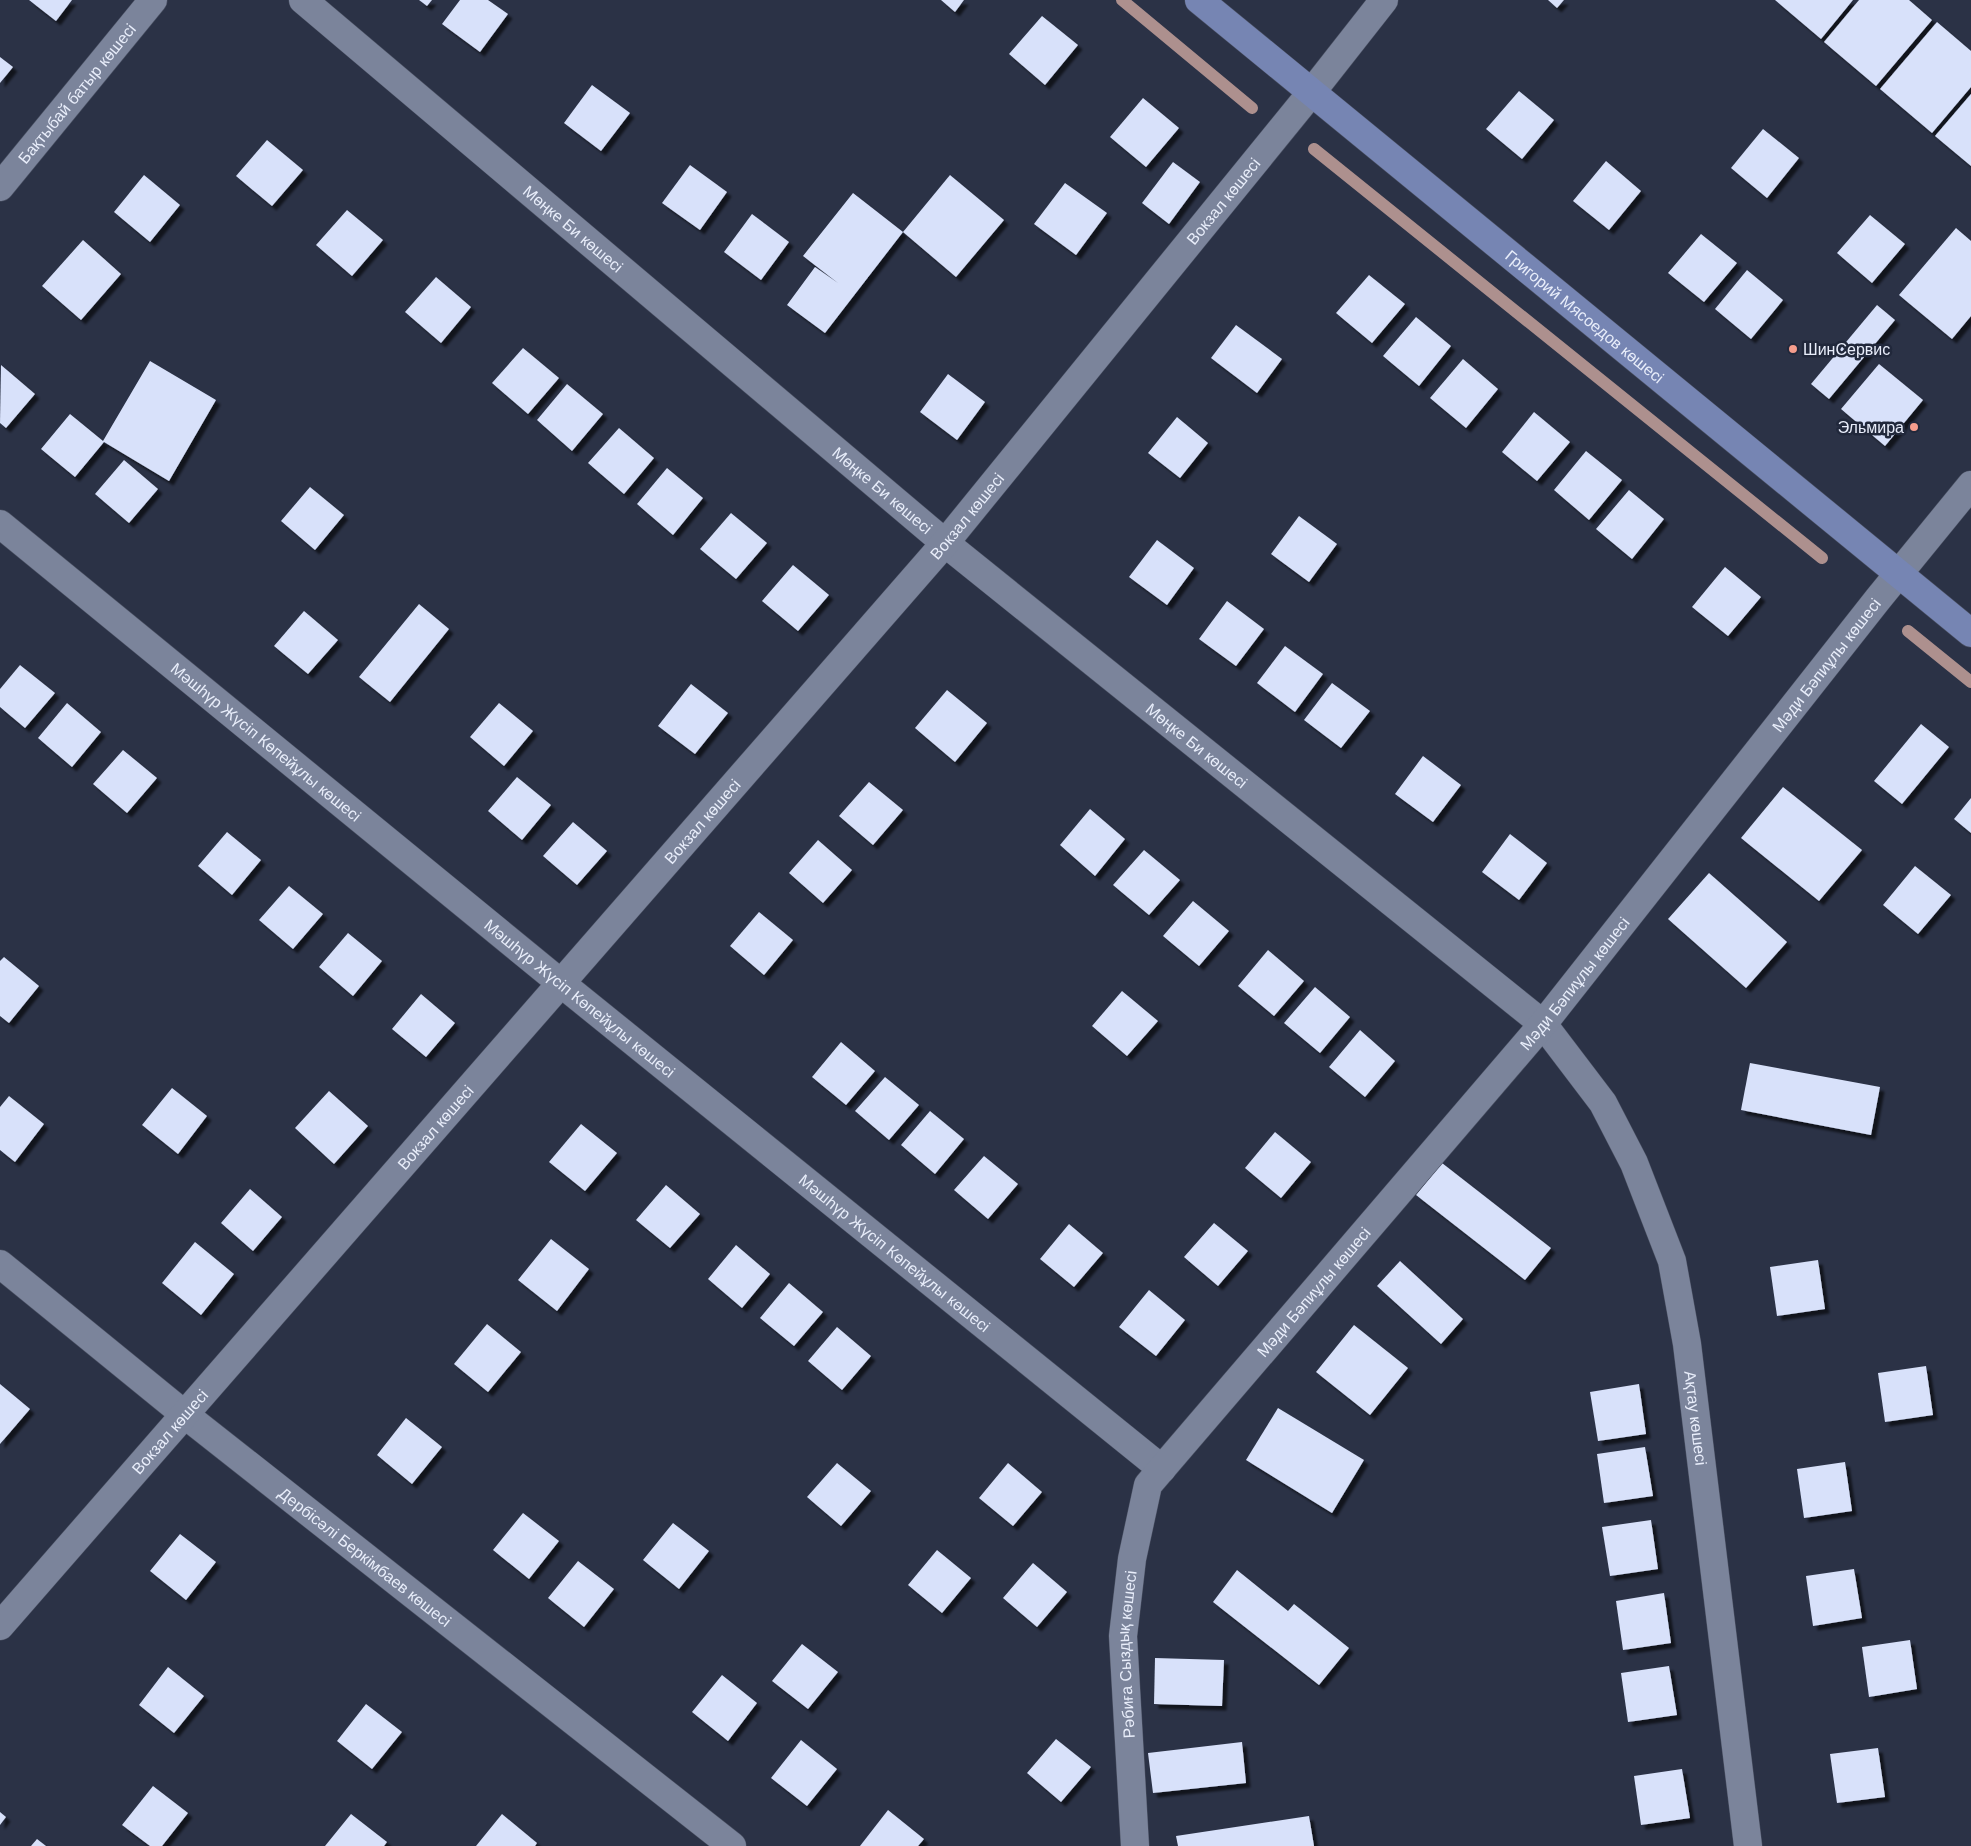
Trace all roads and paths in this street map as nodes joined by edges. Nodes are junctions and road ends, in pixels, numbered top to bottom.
1 (154, 0) edge
2 (303, 0) edge
3 (1199, 0) edge
4 (1384, 0) edge
5 (1312, 93) junction
6 (0, 188) edge
7 (1971, 485) edge
8 (0, 524) edge
9 (945, 543) junction
10 (1898, 574) junction
11 (1971, 633) edge
12 (562, 984) junction
13 (1543, 1024) junction
14 (0, 1264) edge
15 (184, 1414) junction
16 (1162, 1468) junction
17 (0, 1626) edge
18 (732, 1846) edge
19 (1135, 1846) edge
20 (1748, 1846) edge

1 - 6 street, Бақтыбай батыр көшесі
2 - 9 street, Мөңке Би көшесі
3 - 5 main road, Григорий Мясоедов көшесі
4 - 5 street, Вокзал көшесі
5 - 9 street, Вокзал көшесі
5 - 10 main road, Григорий Мясоедов көшесі
7 - 10 street, Мәди Бәпиұлы көшесі
8 - 12 street, Мәшһүр Жүсіп Көпейұлы көшесі
9 - 12 street, Вокзал көшесі
9 - 13 street, Мөңке Би көшесі
10 - 11 main road, Григорий Мясоедов көшесі
10 - 13 street, Мәди Бәпиұлы көшесі
12 - 15 street, Вокзал көшесі
12 - 16 street, Мәшһүр Жүсіп Көпейұлы көшесі
13 - 16 street, Мәди Бәпиұлы көшесі
13 - 20 street, Ақтау көшесі
14 - 15 street, Дербісәлі Беркімбаев көшесі
15 - 17 street, Вокзал көшесі
15 - 18 street, Дербісәлі Беркімбаев көшесі
16 - 19 street, Рәбиға Сыздық көшесі

